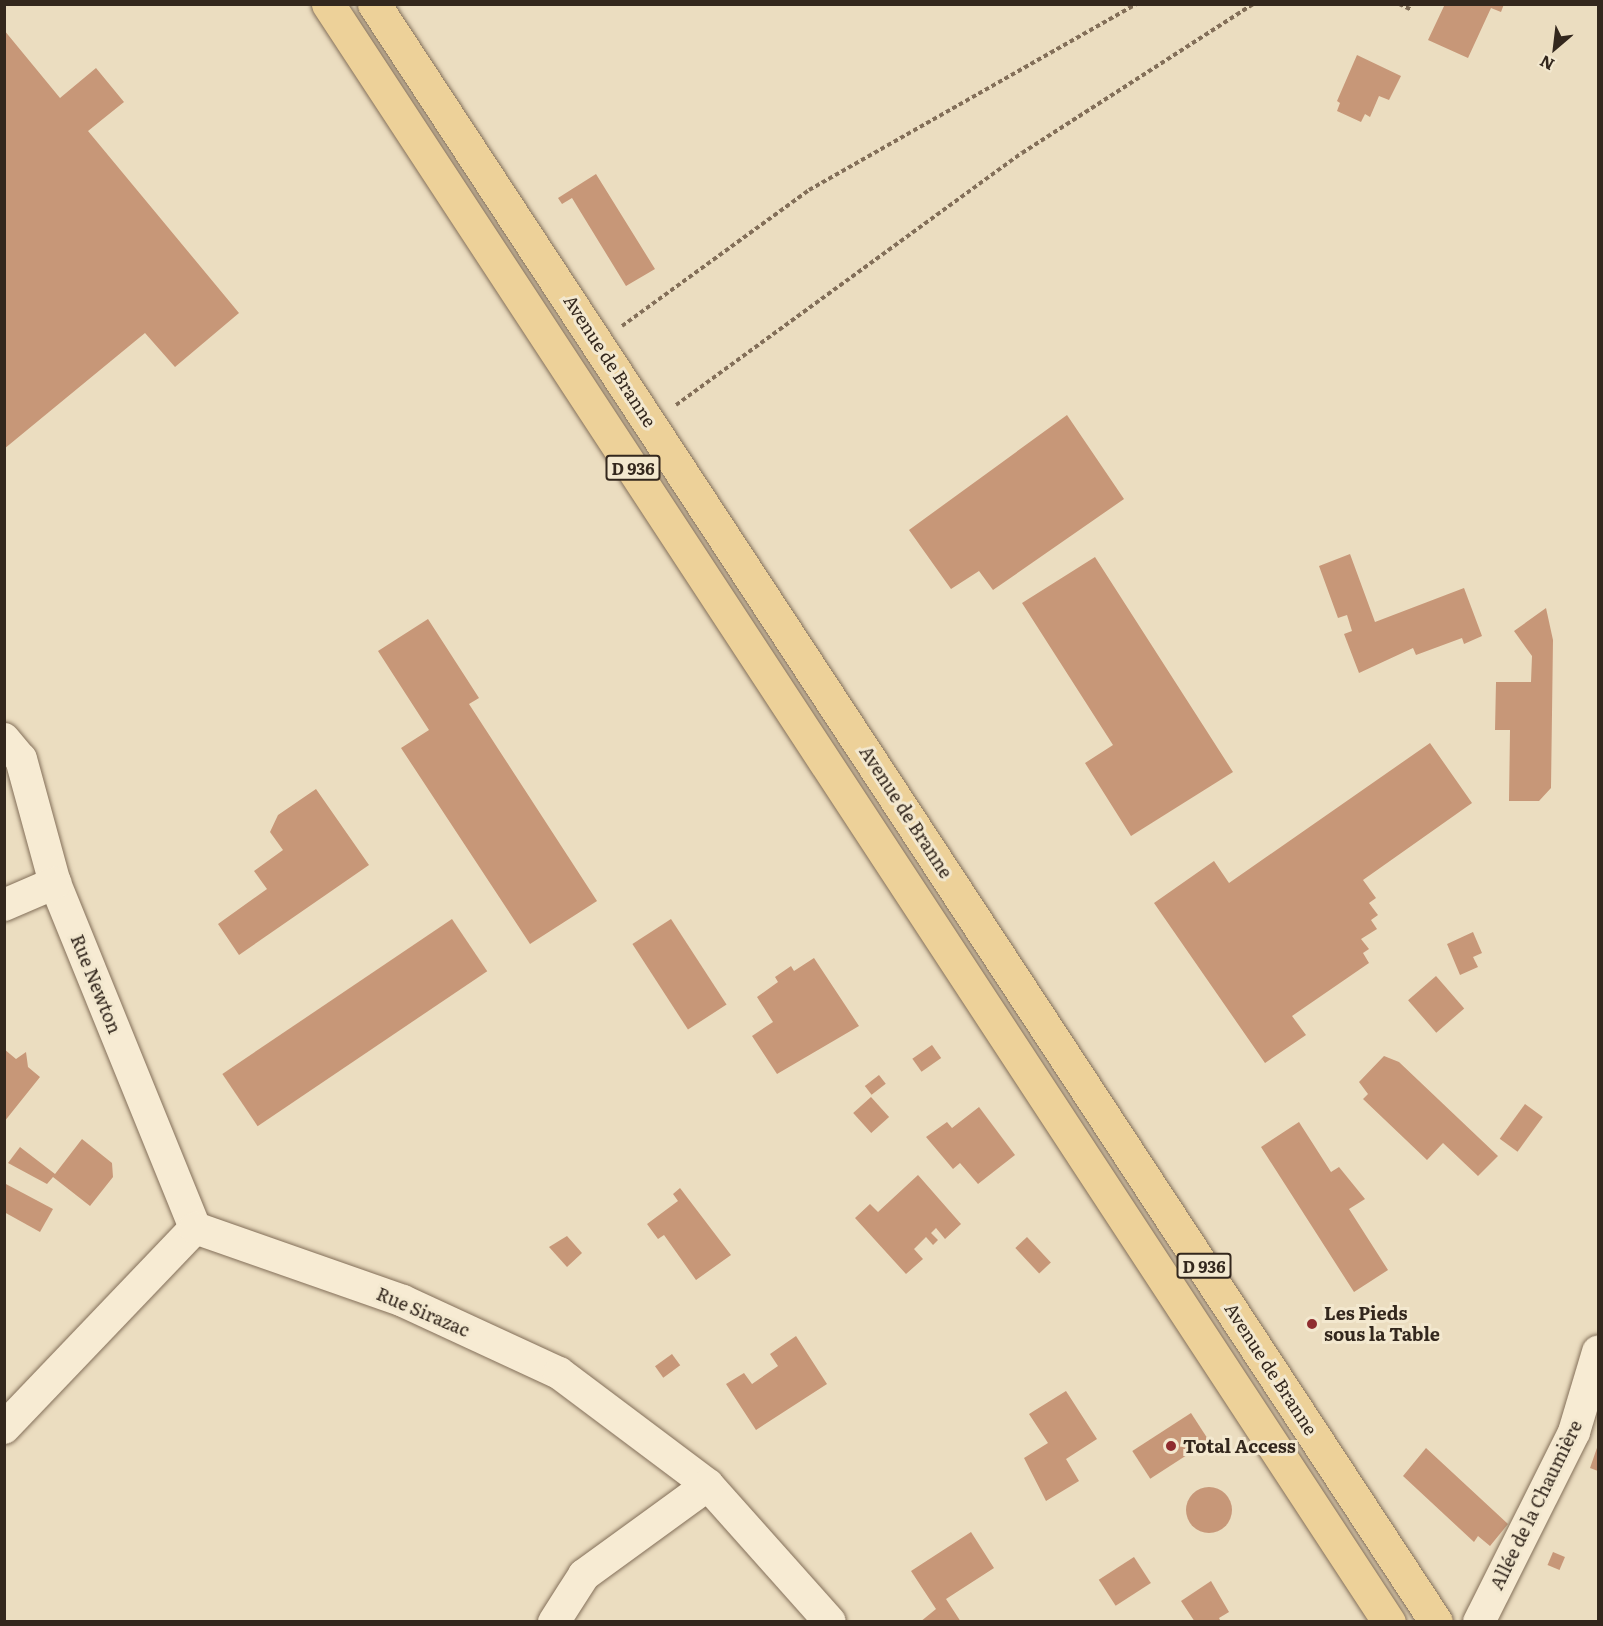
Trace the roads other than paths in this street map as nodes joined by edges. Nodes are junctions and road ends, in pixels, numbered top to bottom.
1 (328, 4) edge
2 (374, 4) edge
3 (4, 739) edge
4 (55, 883) junction
5 (4, 905) edge
6 (195, 1228) junction
7 (1599, 1352) edge
8 (4, 1428) edge
9 (708, 1485) junction
10 (554, 1622) edge
11 (830, 1622) edge
12 (1389, 1622) edge
13 (1436, 1622) edge
14 (1479, 1622) edge

1 - 12 main road, D 936
2 - 13 main road, Avenue de Branne / D 936
3 - 4 street, Rue Newton
4 - 5 street
4 - 6 street, Rue Newton
6 - 8 street
6 - 9 street, Rue Sirazac
7 - 14 street, Allée de la Chaumière
9 - 10 street
9 - 11 street, Rue Sirazac

